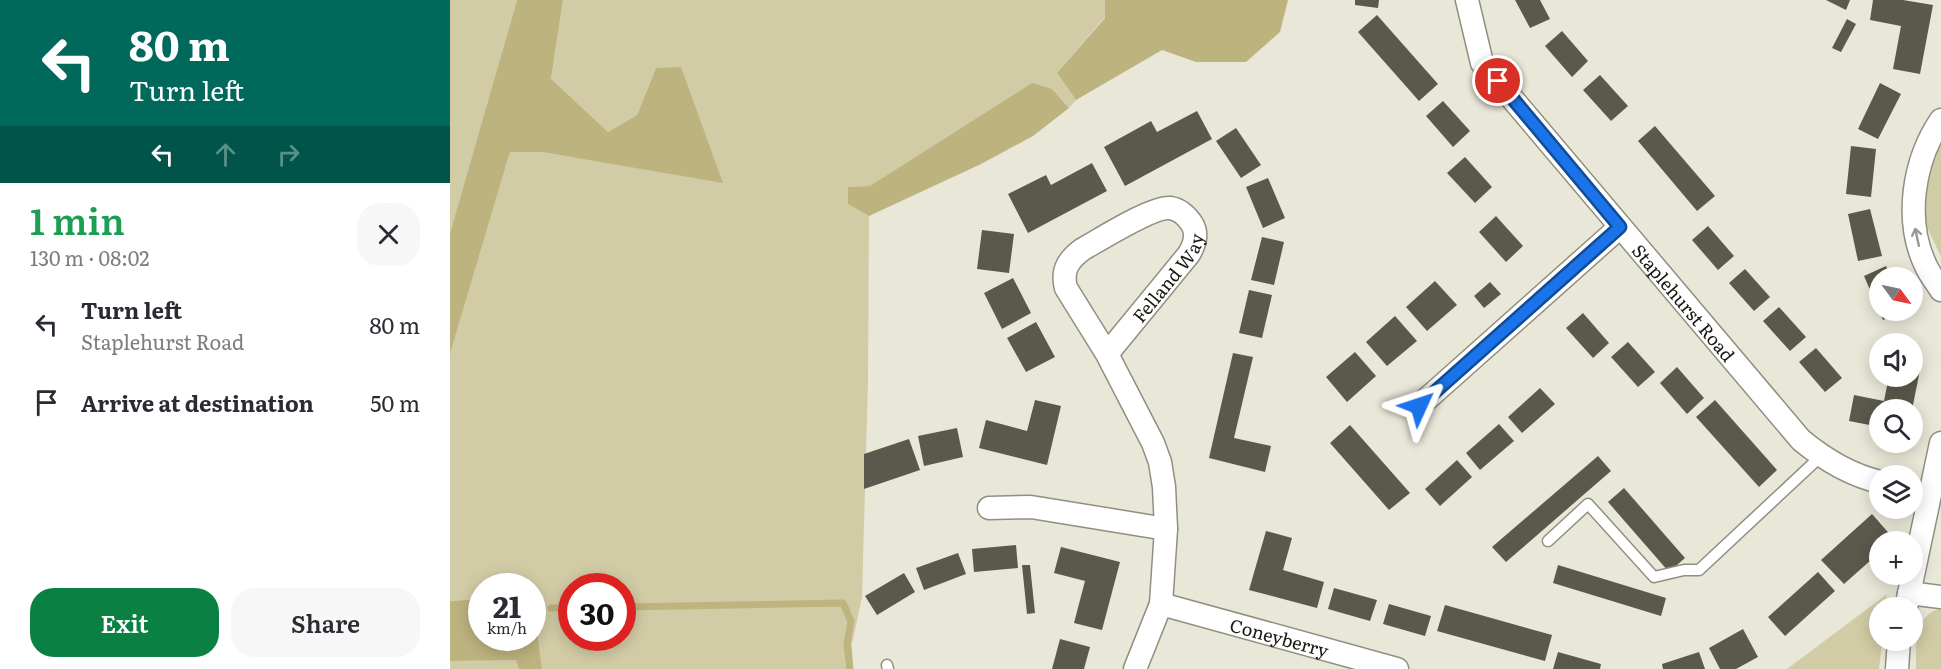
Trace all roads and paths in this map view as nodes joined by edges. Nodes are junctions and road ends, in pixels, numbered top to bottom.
1 (1467, 0) edge
2 (1941, 120) edge
3 (1620, 227) junction
4 (1941, 290) edge
5 (1107, 354) junction
6 (1419, 406) dead end
7 (1941, 442) edge
8 (1820, 456) junction
9 (1869, 480) edge
10 (1923, 487) edge
11 (989, 508) dead end
12 (1918, 519) edge
13 (1166, 529) junction
14 (1548, 541) dead end
15 (1908, 597) edge
16 (1941, 597) edge
17 (1923, 599) edge
18 (1161, 604) junction
19 (1898, 651) edge
20 (1135, 669) edge
21 (1397, 669) edge
22 (1897, 669) edge

1 - 3 street, Staplehurst Road
4 -> 2 street
3 - 6 street
3 - 8 street, Staplehurst Road
5 - 5 street, Felland Way
5 - 13 street, Felland Way
7 - 10 street
8 - 9 street, Staplehurst Road
8 - 14 lane
11 - 13 street
12 - 15 street
13 - 18 street, Felland Way
16 - 17 street
18 - 20 street, Felland Way
18 - 21 street, Coneyberry
19 - 22 street

